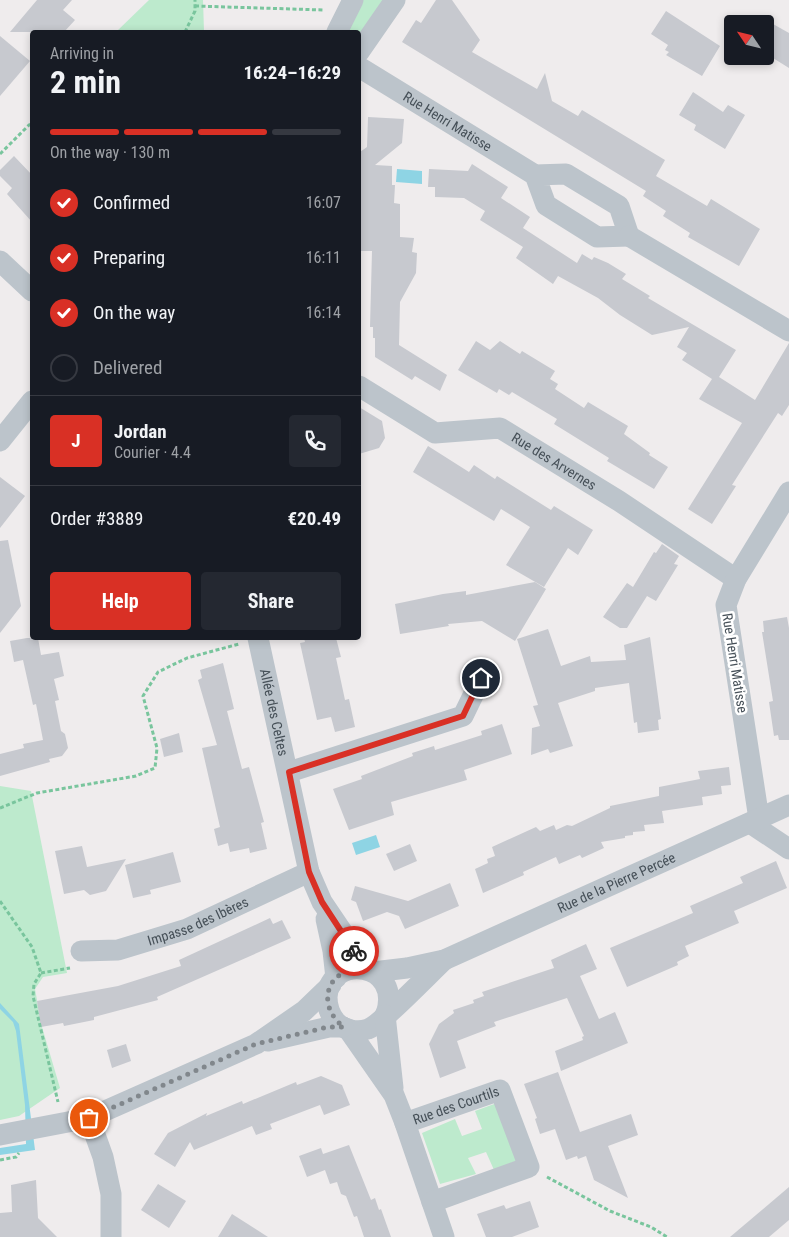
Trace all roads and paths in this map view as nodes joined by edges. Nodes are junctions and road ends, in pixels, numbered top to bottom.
1 (195, 0) edge
2 (395, 0) edge
3 (195, 6) junction
4 (345, 17) edge
5 (186, 30) edge
6 (361, 49) edge
7 (361, 68) edge
8 (30, 125) edge
9 (0, 154) edge
10 (535, 176) junction
11 (629, 236) junction
12 (0, 261) edge
13 (30, 289) edge
14 (789, 331) edge
15 (361, 387) edge
16 (30, 404) edge
17 (0, 442) edge
18 (789, 492) edge
19 (736, 579) junction
20 (251, 640) edge
21 (258, 640) edge
22 (481, 678) dead end
23 (289, 772) junction
24 (789, 805) edge
25 (0, 808) edge
26 (754, 821) junction
27 (789, 849) edge
28 (309, 872) junction
29 (0, 901) edge
30 (322, 902) junction
31 (81, 951) dead end
32 (444, 960) junction
33 (370, 971) junction
34 (333, 981) junction
35 (386, 1014) junction
36 (346, 1028) junction
37 (256, 1044) junction
38 (394, 1095) junction
39 (89, 1118) junction
40 (63, 1122) junction
41 (405, 1123) junction
42 (0, 1136) edge
43 (529, 1167) junction
44 (432, 1202) junction
45 (111, 1237) edge
46 (444, 1237) edge
47 (667, 1237) edge

1 - 3 path
2 - 6 street
3 - 4 path
3 - 5 path
7 - 10 street, Rue Henri Matisse
8 - 9 path
10 - 11 street
10 - 11 street
11 - 14 street
12 - 13 street
15 - 19 street, Rue des Arvernes
16 - 17 street
18 - 19 street, Rue Henri Matisse
19 - 26 street, Rue Henri Matisse
20 - 25 path
21 - 23 street, Allée des Celtes
22 - 23 street
23 - 28 street, Allée des Celtes
24 - 26 street, Rue de la Pierre Percée
26 - 27 street
26 - 32 street, Rue de la Pierre Percée
28 - 30 street, Allée des Celtes
28 - 31 street, Impasse des Ibères
29 - 40 path
30 - 33 street, Allée des Celtes
30 - 34 street, Allée des Celtes
32 - 33 street, Rue de la Pierre Percée
32 - 35 street, Rue de la Pierre Percée
33 - 34 street
33 - 35 street
34 - 36 street
34 - 37 street
35 - 36 street
35 - 38 street, Rue des Courtils
36 - 37 street
36 - 38 street, Rue des Courtils
37 - 39 street
38 - 41 street, Rue des Courtils
39 - 40 street
39 - 45 street
40 - 42 street
41 - 43 street, Rue des Courtils
41 - 44 street, Rue des Courtils
43 - 44 street
43 - 47 path
44 - 46 street, Rue des Courtils

